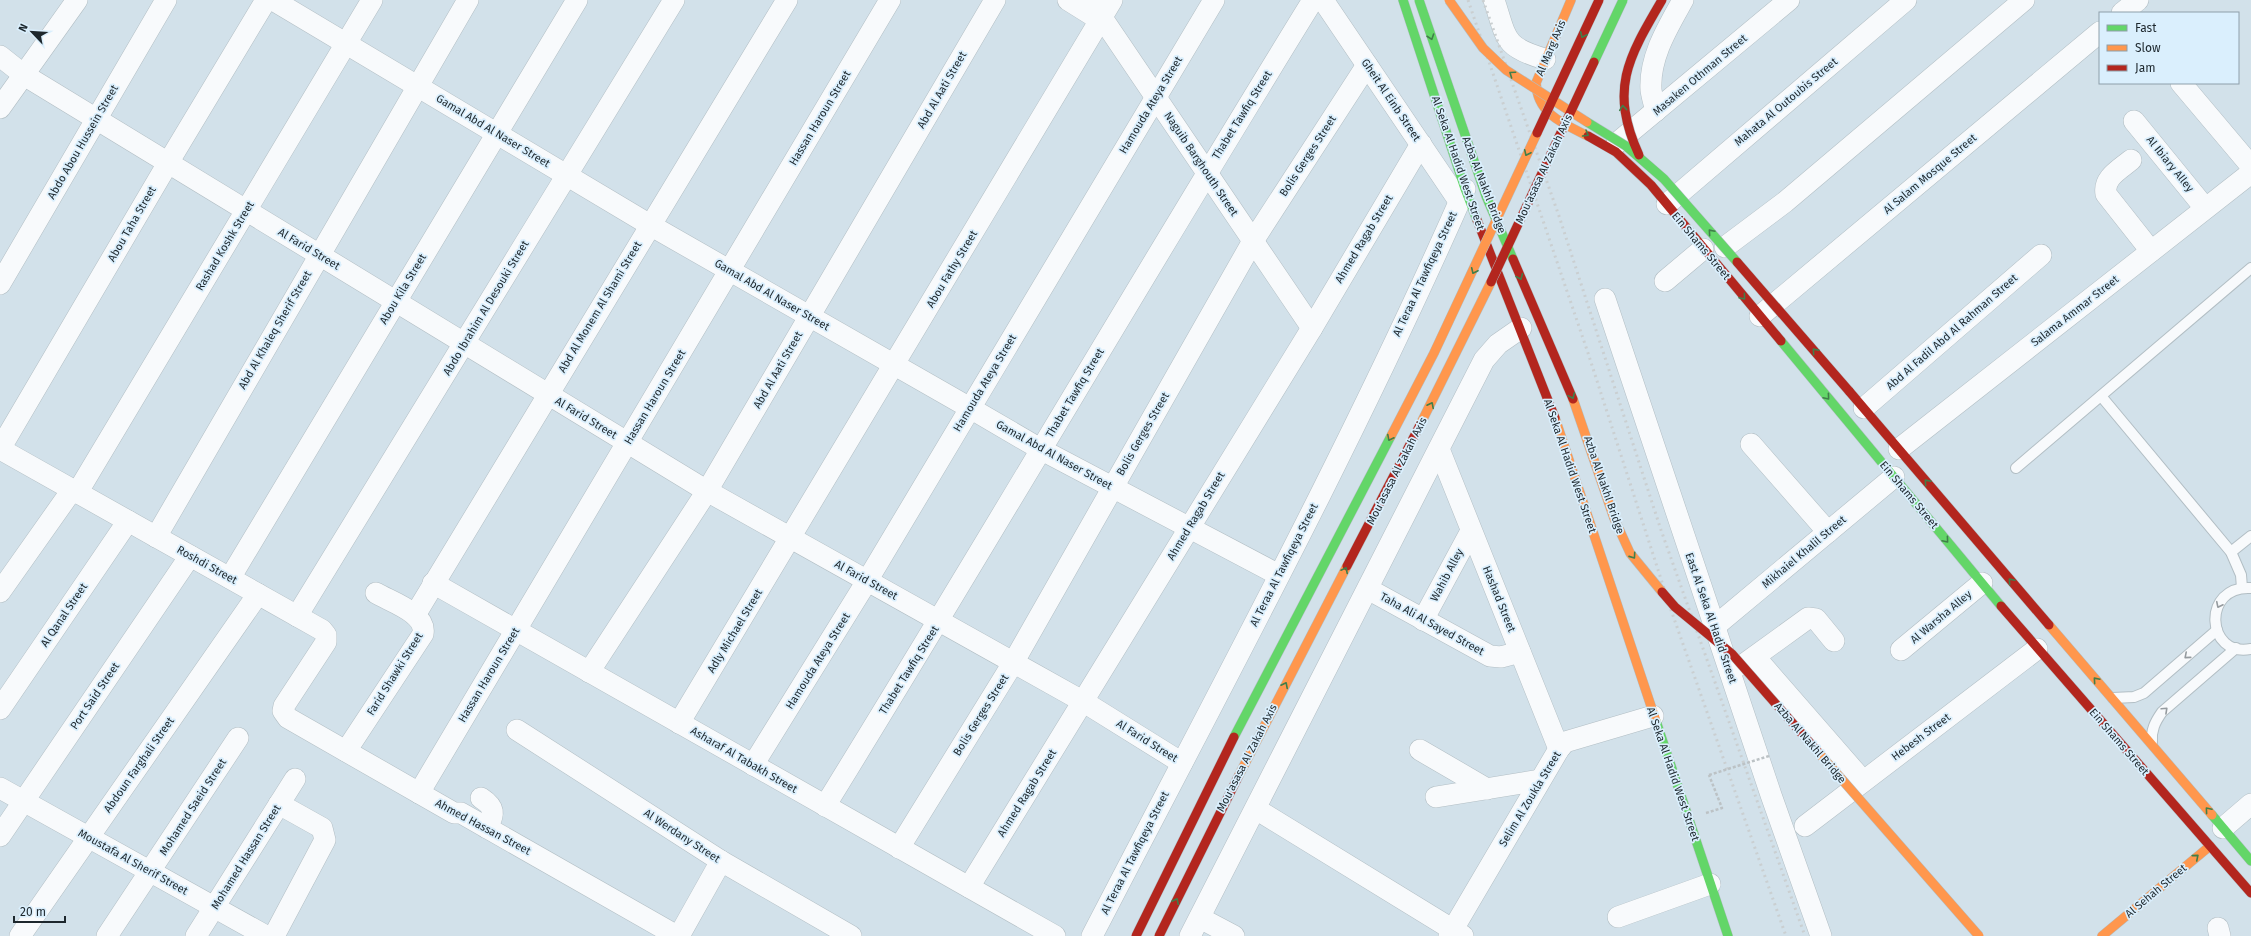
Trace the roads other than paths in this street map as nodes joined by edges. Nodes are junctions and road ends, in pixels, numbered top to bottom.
1 (77, 0) edge
2 (166, 0) edge
3 (266, 0) edge
4 (273, 0) edge
5 (372, 0) edge
6 (468, 0) edge
7 (577, 0) edge
8 (674, 0) edge
9 (787, 0) edge
10 (890, 0) edge
11 (995, 0) edge
12 (1068, 0) edge
13 (1090, 0) edge
14 (1214, 0) edge
15 (1313, 0) edge
16 (1323, 0) edge
17 (1403, 0) edge
18 (1419, 0) edge
19 (1449, 0) edge
20 (1494, 0) edge
21 (1571, 0) edge
22 (1599, 0) edge
23 (1623, 0) edge
24 (1662, 0) edge
25 (1683, 0) edge
26 (1789, 0) edge
27 (1906, 0) edge
28 (2024, 0) edge
29 (2138, 0) edge
30 (2123, 12) edge
31 (1105, 13) edge
32 (2099, 33) edge
33 (346, 44) junction
34 (0, 56) edge
35 (1545, 60) junction
36 (1367, 66) junction
37 (24, 75) junction
38 (2182, 84) edge
39 (417, 86) junction
40 (1155, 96) junction
41 (0, 108) edge
42 (1656, 111) junction
43 (1552, 115) joint
44 (96, 119) junction
45 (2134, 121) dead end
46 (496, 134) junction
47 (1421, 144) junction
48 (1611, 149) junction
49 (1640, 158) junction
50 (2131, 160) dead end
51 (168, 163) junction
52 (2251, 166) edge
53 (1206, 172) junction
54 (2251, 173) edge
55 (567, 176) junction
56 (1462, 195) junction
57 (1667, 204) junction
58 (2205, 208) junction
59 (246, 211) junction
60 (650, 225) junction
61 (1253, 241) junction
62 (1725, 247) junction
63 (1704, 249) junction
64 (2151, 251) junction
65 (7, 254) edge
66 (318, 255) junction
67 (2041, 255) dead end
68 (2251, 268) edge
69 (730, 271) junction
70 (1665, 281) dead end
71 (0, 284) edge
72 (1605, 299) dead end
73 (396, 302) junction
74 (809, 316) junction
75 (1760, 317) junction
76 (1312, 328) junction
77 (1521, 328) junction
78 (464, 344) junction
79 (895, 366) junction
80 (548, 394) junction
81 (2101, 396) junction
82 (970, 408) junction
83 (1864, 408) junction
84 (628, 443) junction
85 (1751, 444) dead end
86 (0, 449) edge
87 (1439, 449) junction
88 (1899, 449) junction
89 (1042, 450) junction
90 (2016, 468) dead end
91 (1894, 477) junction
92 (1112, 487) junction
93 (75, 491) junction
94 (707, 491) junction
95 (128, 521) junction
96 (1189, 528) junction
97 (1471, 531) junction
98 (1828, 532) junction
99 (2251, 536) edge
100 (156, 537) junction
101 (791, 538) junction
102 (2232, 552) junction
103 (190, 556) junction
104 (1279, 576) junction
105 (230, 578) junction
106 (867, 581) junction
107 (433, 583) junction
108 (1982, 583) junction
109 (2247, 588) edge
110 (1368, 589) junction
111 (0, 592) edge
112 (376, 593) dead end
113 (258, 594) junction
114 (415, 615) junction
115 (298, 616) junction
116 (1423, 620) junction
117 (939, 621) junction
118 (1714, 626) junction
119 (515, 630) junction
120 (2217, 630) junction
121 (1834, 641) dead end
122 (2236, 648) junction
123 (2037, 649) junction
124 (2251, 649) edge
125 (1901, 650) dead end
126 (1520, 652) junction
127 (1754, 657) junction
128 (1013, 662) junction
129 (589, 672) junction
130 (1730, 675) junction
131 (2111, 698) junction
132 (1084, 702) junction
133 (0, 708) edge
134 (1653, 716) junction
135 (288, 718) joint
136 (679, 723) junction
137 (517, 730) dead end
138 (238, 738) dead end
139 (2152, 744) junction
140 (1559, 749) junction
141 (1420, 750) dead end
142 (346, 751) junction
143 (1182, 763) junction
144 (753, 765) junction
145 (295, 779) dead end
146 (1540, 780) junction
147 (1863, 781) junction
148 (0, 788) edge
149 (1487, 789) junction
150 (419, 793) junction
151 (1436, 797) dead end
152 (481, 798) dead end
153 (23, 801) junction
154 (279, 804) junction
155 (2251, 804) edge
156 (825, 806) junction
157 (1256, 809) junction
158 (1805, 826) dead end
159 (487, 828) junction
160 (2222, 828) junction
161 (0, 836) edge
162 (89, 838) junction
163 (2210, 846) junction
164 (899, 848) junction
165 (721, 861) junction
166 (2251, 861) edge
167 (150, 872) junction
168 (1710, 884) junction
169 (968, 887) junction
170 (2251, 894) edge
171 (214, 907) junction
172 (1618, 917) dead end
173 (1200, 918) junction
174 (1455, 934) edge
175 (20, 936) edge
176 (107, 936) edge
177 (196, 936) edge
178 (266, 936) edge
179 (274, 936) edge
180 (678, 936) edge
181 (851, 936) edge
182 (1055, 936) edge
183 (1092, 936) edge
184 (1136, 936) edge
185 (1159, 936) edge
186 (1190, 936) edge
187 (1234, 936) edge
188 (1728, 936) edge
189 (1821, 936) edge
190 (1979, 936) edge
191 (2102, 936) edge

1 - 37 street
2 - 44 street, Abdo Abou Hussein Street
3 - 51 street, Abou Taha Street
4 - 33 street, Gamal Abd Al Naser Street
5 - 33 street, Rashad Koshk Street
6 - 39 street, Abd Al Khaleq Sherif Street
7 - 46 street, Abou Kila Street
8 - 55 street, Abdo Ibrahim Al Desouki Street
9 - 60 street, Abd Al Monem Al Shami Street
10 - 69 street, Hassan Haroun Street
11 - 74 street, Abd Al Aati Street
12 - 31 street
13 - 31 street, Naguib Barghouth Street
14 - 40 street, Hamouda Ateya Street
15 - 53 street, Thabet Tawfiq Street
16 - 36 street, Gheit Al Einb Street
17 - 56 main road, Al Seka Al Hadid West Street
18 -> 190 main road, Azba Al Nakhl Bridge, bridge
49 -> 19 main road, bridge
20 - 35 street
21 - 35 main road, Al Marg Axis
22 -> 184 main road, Mou'asasa Al Zakah Axis, bridge
185 -> 23 main road, Mou'asasa Al Zakah Axis, bridge
49 -> 24 main road, bridge
25 - 42 street
26 - 42 street, Masaken Othman Street
27 - 57 street, Mahata Al Outoubis Street
28 - 62 street
29 - 30 street
31 - 40 street, Naguib Barghouth Street
31 - 79 street, Abou Fathy Street
32 - 75 street, Al Salam Mosque Street
33 - 39 street, Gamal Abd Al Naser Street
33 - 59 street, Rashad Koshk Street
34 - 37 street, Al Farid Street
35 - 43 main road, Al Marg Axis
36 - 47 street, Gheit Al Einb Street
36 - 61 street, Bolis Gerges Street
37 - 41 street
37 - 44 street, Al Farid Street
38 - 52 street
39 - 46 street, Gamal Abd Al Naser Street
39 - 66 street, Abd Al Khaleq Sherif Street
40 - 53 street, Naguib Barghouth Street
40 - 82 street, Hamouda Ateya Street
42 - 48 street, Masaken Othman Street
43 -> 48 main road, Ein Shams Street
44 - 51 street, Al Farid Street
44 - 65 street, Abdo Abou Hussein Street
45 - 58 street, Al Ibiary Alley
46 - 55 street, Gamal Abd Al Naser Street
46 - 73 street, Abou Kila Street
47 - 56 street, Gheit Al Einb Street
47 - 76 street, Ahmed Ragab Street
48 - 57 main road, Ein Shams Street
62 -> 49 main road, bridge
50 - 64 street
51 - 59 street, Al Farid Street
51 - 86 street, Abou Taha Street
53 - 61 street, Naguib Barghouth Street
53 - 89 street, Thabet Tawfiq Street
54 - 58 street, Salama Ammar Street
55 - 60 street, Gamal Abd Al Naser Street
55 - 78 street, Abdo Ibrahim Al Desouki Street
56 - 77 main road, Al Seka Al Hadid West Street
56 - 104 street, Al Teraa Al Tawfiqeya Street
57 - 63 main road, Ein Shams Street
58 - 64 street, Salama Ammar Street
59 - 66 street, Al Farid Street
59 - 93 street, Rashad Koshk Street
60 - 69 street, Gamal Abd Al Naser Street
60 - 80 street, Abd Al Monem Al Shami Street
61 - 76 street, Naguib Barghouth Street
61 - 92 street, Bolis Gerges Street
83 -> 62 main road, Ein Shams Street, bridge
63 - 70 street
63 -> 75 main road, Ein Shams Street
64 - 88 street, Salama Ammar Street
65 - 71 street, Abdo Abou Hussein Street
66 - 73 street, Al Farid Street
66 - 100 street, Abd Al Khaleq Sherif Street
67 - 83 street, Abd Al Fadil Abd Al Rahman Street
68 - 81 lane
69 - 74 street, Gamal Abd Al Naser Street
69 - 84 street, Hassan Haroun Street
72 - 118 street, East Al Seka Al Hadid Street
73 - 78 street, Al Farid Street
73 - 105 street, Abou Kila Street
74 - 79 street, Gamal Abd Al Naser Street
74 - 94 street, Abd Al Aati Street
75 -> 91 main road, Ein Shams Street
76 - 96 street, Ahmed Ragab Street
77 - 87 street
77 - 134 main road, Al Seka Al Hadid West Street
78 - 80 street, Al Farid Street
78 - 115 street, Abdo Ibrahim Al Desouki Street
79 - 82 street, Gamal Abd Al Naser Street
79 - 101 street, Abou Fathy Street
80 - 84 street, Al Farid Street
80 - 107 street, Abd Al Monem Al Shami Street
81 - 90 lane
81 - 102 lane
82 - 89 street, Gamal Abd Al Naser Street
82 - 106 street, Hamouda Ateya Street
83 - 88 main road, Ein Shams Street
84 - 94 street, Al Farid Street
84 - 119 street, Hassan Haroun Street
85 - 98 street
86 - 93 street, Roshdi Street
87 - 97 street, Hashad Street
87 - 110 street
131 -> 88 main road, Ein Shams Street
89 - 92 street, Gamal Abd Al Naser Street
89 - 117 street, Thabet Tawfiq Street
91 - 98 street, Mikhaiel Khalil Street
91 -> 108 main road, Ein Shams Street
92 - 96 street, Gamal Abd Al Naser Street
92 - 128 street, Bolis Gerges Street
93 - 95 street, Roshdi Street
93 - 111 street, Rashad Koshk Street
94 - 101 street, Al Farid Street
94 - 129 street, Abd Al Aati Street
95 - 100 street, Roshdi Street
95 - 133 street, Al Qanal Street
96 - 104 street, Gamal Abd Al Naser Street
96 - 132 street, Ahmed Ragab Street
97 - 116 street, Wahib Alley
97 - 126 street, Hashad Street
98 - 118 street, Mikhaiel Khalil Street
99 - 102 lane
100 - 103 street, Roshdi Street
101 - 106 street, Al Farid Street
101 - 136 street, Adly Michael Street
102 - 109 lane
103 - 105 street, Roshdi Street
103 - 153 street, Port Said Street
104 - 143 street, Al Teraa Al Tawfiqeya Street
105 - 113 street, Roshdi Street
106 - 117 street, Al Farid Street
106 - 144 street, Hamouda Ateya Street
107 - 114 street, Abd Al Monem Al Shami Street
107 - 119 street, Asharaf Al Tabakh Street
108 - 123 main road, Ein Shams Street
108 - 125 street, Al Warsha Alley
109 -> 120 lane
110 - 116 street, Taha Ali Al Sayed Street
110 - 157 street
112 - 114 street, Farid Shawki Street
113 - 115 street, Roshdi Street
113 - 162 street, Abdoun Farghali Street
114 - 142 street, Farid Shawki Street
115 - 135 street, Roshdi Street
116 - 126 street, Taha Ali Al Sayed Street
117 - 128 street, Al Farid Street
117 - 156 street, Thabet Tawfiq Street
118 - 130 street, East Al Seka Al Hadid Street
119 - 129 street, Asharaf Al Tabakh Street
119 - 150 street, Hassan Haroun Street
120 - 122 lane
120 -> 131 lane
121 - 127 street
122 - 124 lane
139 -> 122 lane
123 - 147 street, Hebesh Street
123 - 163 main road, Ein Shams Street
126 - 140 street, Hashad Street
127 - 130 street
127 - 147 street
128 - 132 street, Al Farid Street
128 - 164 street, Bolis Gerges Street
129 - 136 street, Asharaf Al Tabakh Street
130 - 189 street, East Al Seka Al Hadid Street
131 - 139 main road, Ein Shams Street
132 - 143 street, Al Farid Street
132 - 169 street, Ahmed Ragab Street
134 - 140 street, Selim Al Zoukla Street
134 - 168 main road, Al Seka Al Hadid West Street
135 - 142 street, Ahmed Hassan Street
136 - 144 street, Asharaf Al Tabakh Street
137 - 165 street, Al Werdany Street
138 - 167 street, Mohamed Saeid Street
160 -> 139 main road, Ein Shams Street
140 - 146 street, Selim Al Zoukla Street
141 - 149 street
142 - 150 street, Ahmed Hassan Street
143 - 183 street, Al Teraa Al Tawfiqeya Street
144 - 156 street, Asharaf Al Tabakh Street
145 - 154 street, Mohamed Hassan Street
146 - 149 street
146 - 174 street, Selim Al Zoukla Street
147 - 158 street, Hebesh Street
148 - 153 street, Moustafa Al Sherif Street
149 - 151 street
150 - 159 street, Ahmed Hassan Street
152 - 159 street
153 - 161 street, Port Said Street
153 - 162 street, Moustafa Al Sherif Street
154 - 171 street, Mohamed Hassan Street
154 - 179 street
155 - 160 street
156 - 164 street, Asharaf Al Tabakh Street
157 - 173 street
157 - 174 street
159 - 180 street, Ahmed Hassan Street
160 - 166 main road, Ein Shams Street
162 - 167 street, Moustafa Al Sherif Street
162 - 175 street, Abdoun Farghali Street
163 - 170 main road, Ein Shams Street
191 -> 163 main road, Al Sehah Street
164 - 169 street, Asharaf Al Tabakh Street
165 - 180 street
165 - 181 street, Al Werdany Street
167 - 171 street, Moustafa Al Sherif Street
167 - 176 street, Mohamed Saeid Street
168 - 172 street
168 - 188 main road, Al Seka Al Hadid West Street
169 - 182 street, Asharaf Al Tabakh Street
171 - 177 street, Mohamed Hassan Street
171 - 178 street, Moustafa Al Sherif Street
173 - 186 street
173 - 187 street

